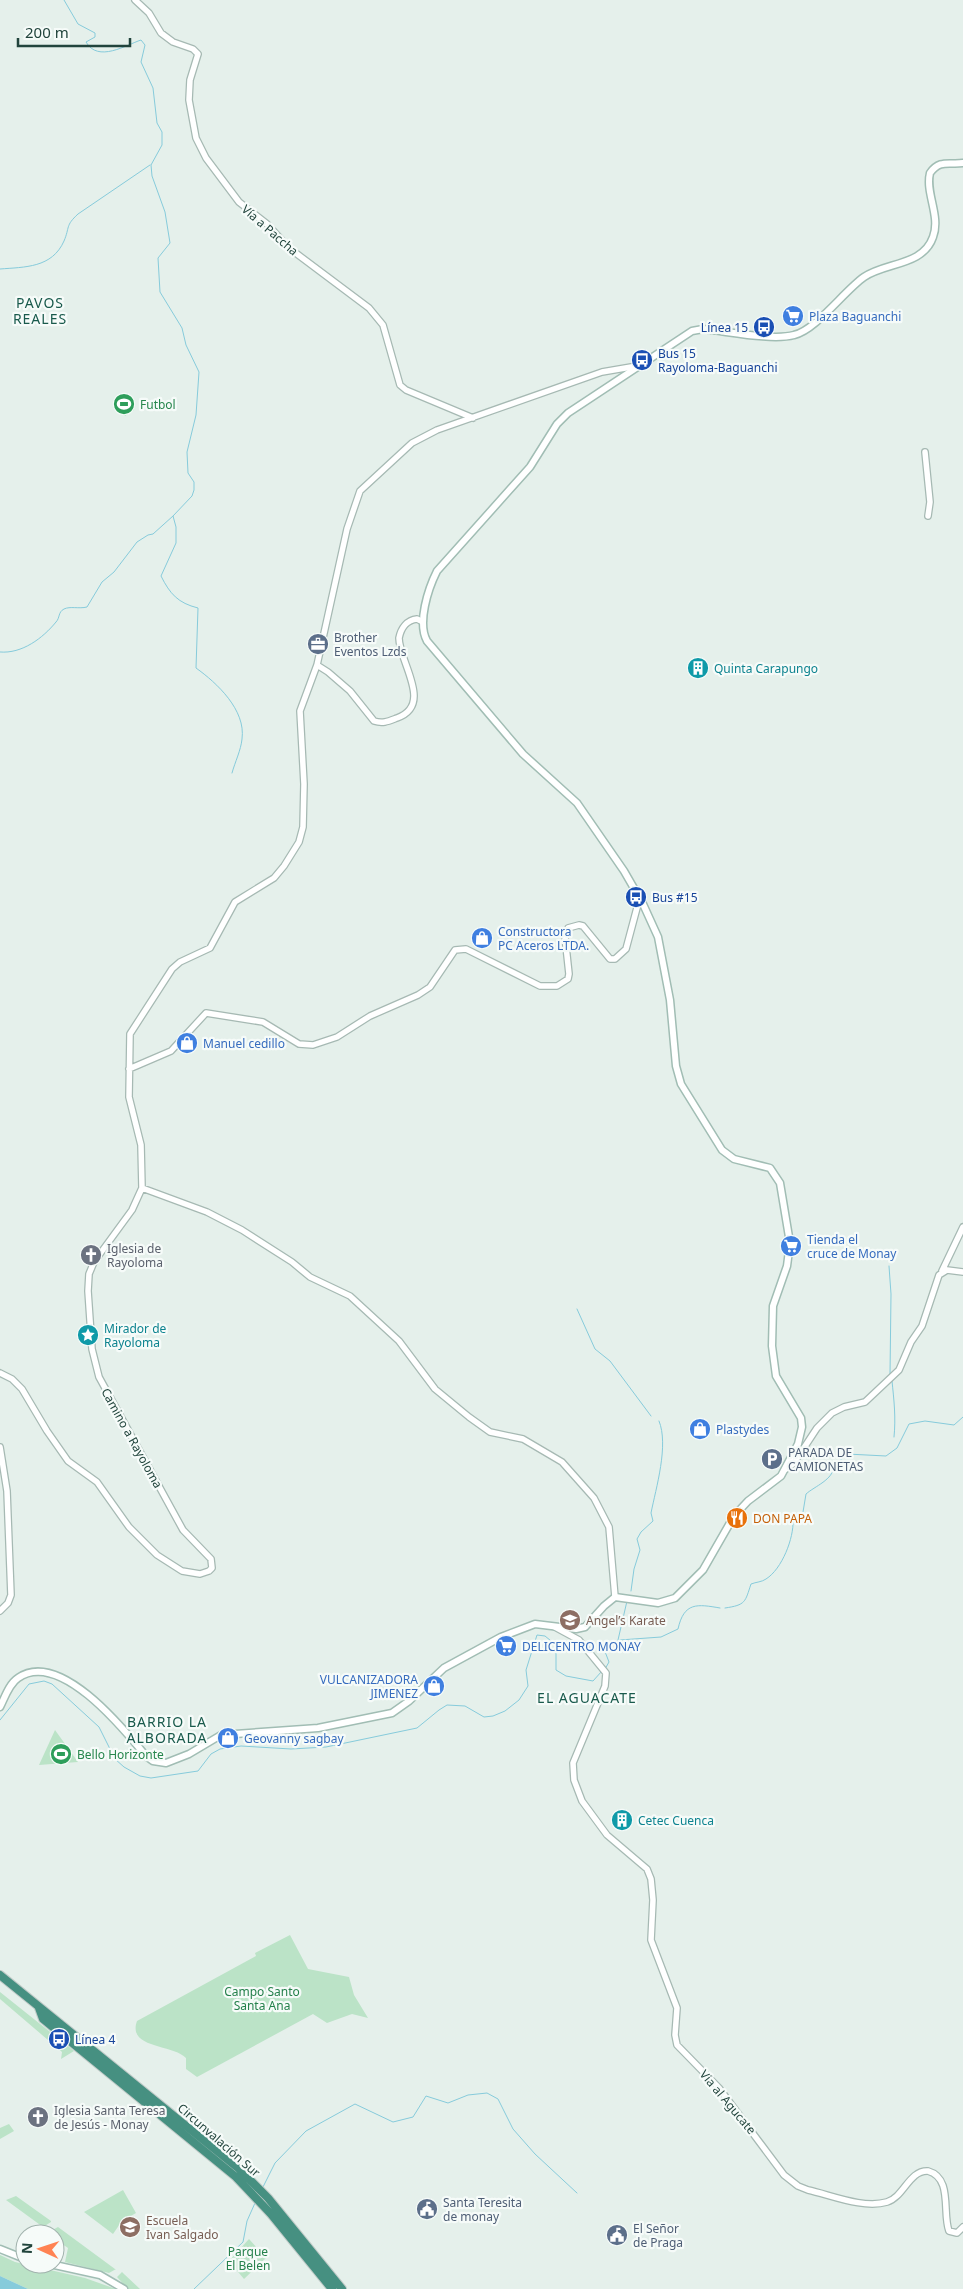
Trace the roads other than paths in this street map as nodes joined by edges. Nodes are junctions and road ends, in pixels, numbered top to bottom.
1 (136, 0) edge
2 (963, 162) edge
3 (637, 366) junction
4 (473, 418) junction
5 (925, 452) dead end
6 (928, 516) dead end
7 (423, 622) junction
8 (317, 665) junction
9 (641, 900) junction
10 (129, 1069) junction
11 (142, 1188) junction
12 (963, 1227) edge
13 (942, 1272) junction
14 (963, 1272) edge
15 (0, 1373) edge
16 (0, 1447) edge
17 (786, 1469) junction
18 (615, 1597) junction
19 (0, 1611) edge
20 (555, 1627) junction
21 (3, 1695) edge
22 (0, 1707) edge
23 (0, 1975) edge
24 (39, 2008) junction
25 (963, 2227) edge
26 (0, 2249) edge
27 (15, 2255) edge
28 (65, 2268) edge
29 (124, 2289) edge
30 (332, 2289) edge
31 (342, 2289) edge

1 - 4 street, Vía a Paccha
2 - 3 main road
3 - 4 street, Camino a Rayoloma
3 - 7 main road
4 - 8 street, Camino a Rayoloma
5 - 6 street
7 - 8 street
7 - 9 main road
8 - 10 street, Camino a Rayoloma
9 - 10 street
9 - 17 main road
10 - 11 street, Camino a Rayoloma
11 - 15 street, Camino a Rayoloma
11 - 18 street
12 - 13 street
13 - 14 street
13 - 17 street
16 - 19 street
17 - 18 main road
18 - 20 main road
20 - 21 main road
20 - 25 street, Via al Agucate
21 - 22 main road
23 - 24 highway, Circunvalación Sur
24 - 30 highway, Circunvalación Sur
24 - 31 highway, Circunvalación Sur
26 - 27 main road
28 - 29 main road

